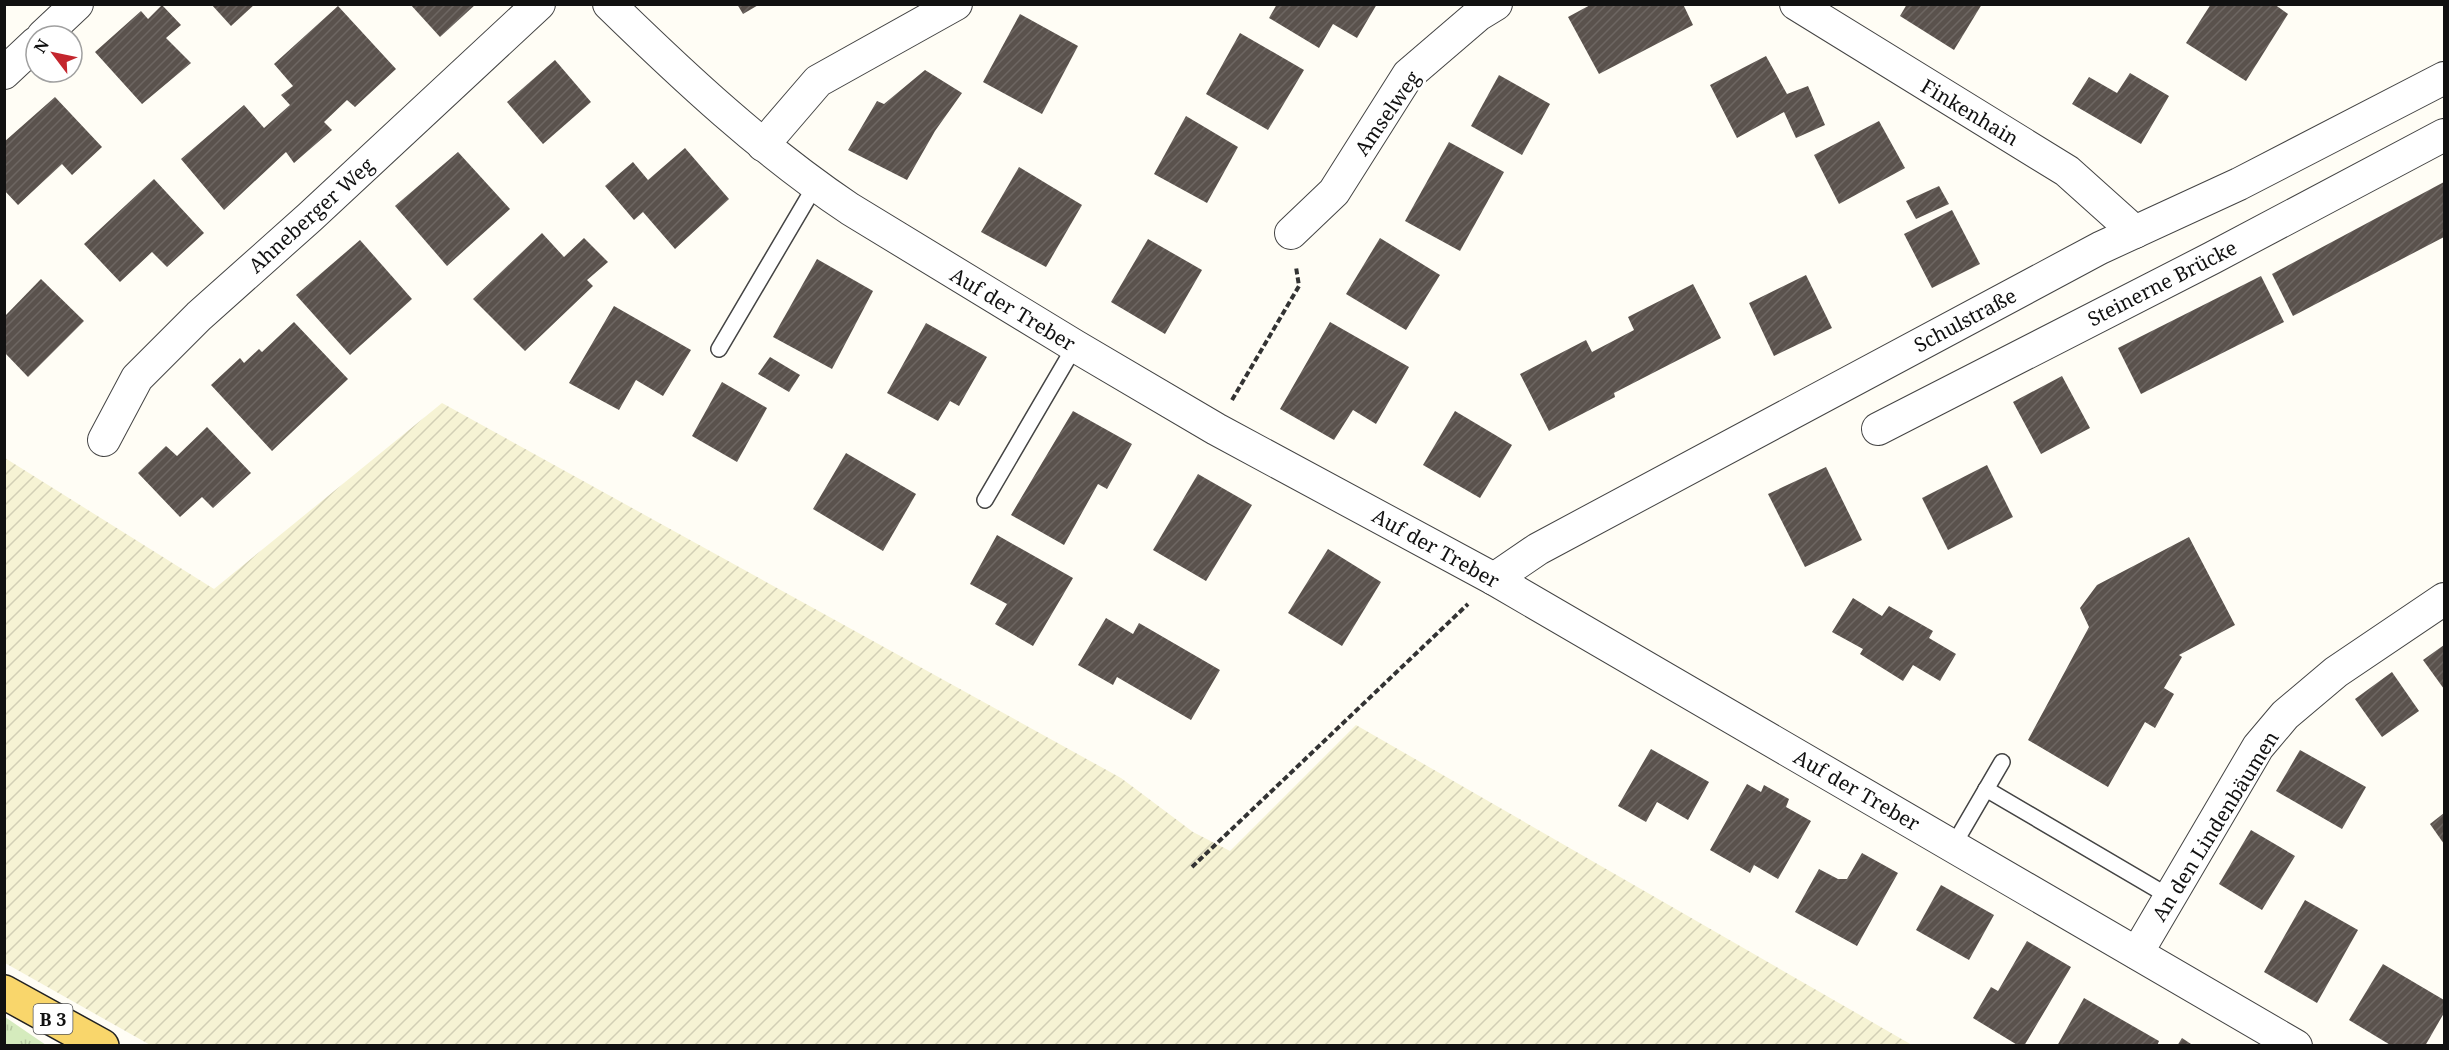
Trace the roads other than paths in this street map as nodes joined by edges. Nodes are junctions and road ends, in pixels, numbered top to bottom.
1 (77, 4) edge
2 (539, 4) edge
3 (609, 4) edge
4 (956, 4) edge
5 (1496, 4) edge
6 (1796, 4) edge
7 (1835, 15) edge
8 (56, 24) edge
9 (24, 54) edge
10 (4, 73) edge
11 (2445, 78) edge
12 (2445, 135) edge
13 (763, 146) junction
14 (815, 186) junction
15 (2134, 232) junction
16 (1291, 233) road end
17 (1074, 346) junction
18 (719, 349) dead end
19 (1878, 429) dead end
20 (104, 440) dead end
21 (985, 500) dead end
22 (1494, 579) junction
23 (2445, 599) edge
24 (2002, 762) dead end
25 (1986, 789) junction
26 (1953, 846) junction
27 (2170, 897) junction
28 (2137, 953) junction
29 (4, 992) edge
30 (102, 1046) edge
31 (2296, 1046) edge

1 - 8 street
2 - 20 street, Ahneberger Weg
3 - 13 street, Auf der Treber
4 - 13 street
5 - 16 street, Amselweg
6 - 7 street, Finkenhain
7 - 15 street, Finkenhain
9 - 10 street
11 - 15 street, Schulstraße
12 - 19 street, Steinerne Brücke
13 - 14 street, Auf der Treber
14 - 17 street, Auf der Treber
14 - 18 lane
15 - 22 street, Schulstraße
17 - 21 lane
17 - 22 street, Auf der Treber
22 - 26 street, Auf der Treber
23 - 27 street, An den Lindenbäumen
24 - 25 lane
25 - 26 lane
25 - 27 lane
26 - 28 street, Auf der Treber
27 - 28 street, An den Lindenbäumen
28 - 31 street, Auf der Treber
29 - 30 main road, B 3

